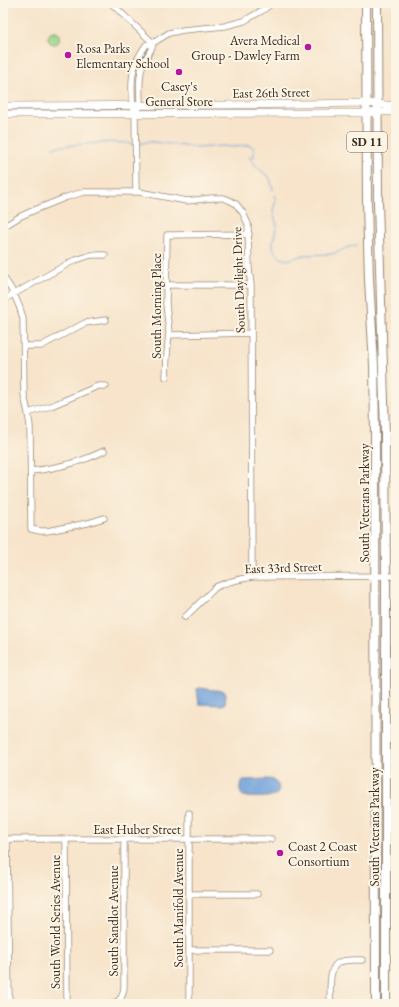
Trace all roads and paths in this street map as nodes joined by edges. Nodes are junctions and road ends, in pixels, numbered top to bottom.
1 (111, 3) edge
2 (272, 3) edge
3 (366, 3) edge
4 (377, 3) edge
5 (153, 44) junction
6 (366, 103) junction
7 (136, 105) junction
8 (3, 106) edge
9 (396, 106) edge
10 (377, 108) junction
11 (396, 111) edge
12 (135, 113) junction
13 (366, 113) junction
14 (3, 114) edge
15 (136, 192) junction
16 (3, 227) edge
17 (249, 234) junction
18 (105, 255) dead end
19 (3, 277) edge
20 (166, 285) junction
21 (251, 285) junction
22 (14, 294) junction
23 (3, 300) edge
24 (106, 320) dead end
25 (251, 334) junction
26 (169, 335) junction
27 (24, 346) junction
28 (166, 377) dead end
29 (106, 386) dead end
30 (28, 413) junction
31 (104, 451) dead end
32 (31, 472) junction
33 (104, 518) dead end
34 (376, 576) junction
35 (386, 576) junction
36 (396, 576) edge
37 (252, 577) junction
38 (185, 617) dead end
39 (188, 813) dead end
40 (5, 839) edge
41 (188, 839) junction
42 (271, 839) dead end
43 (66, 840) junction
44 (124, 840) junction
45 (189, 894) junction
46 (256, 894) dead end
47 (189, 950) junction
48 (270, 950) dead end
49 (362, 960) dead end
50 (9, 1004) edge
51 (67, 1004) edge
52 (112, 1004) edge
53 (189, 1004) edge
54 (330, 1004) edge
55 (376, 1004) edge
56 (386, 1004) edge

1 - 5 street
2 - 5 street
3 - 6 highway, South Veterans Parkway / SD 11
4 - 10 highway, South Veterans Parkway / SD 11
5 - 7 street
6 - 7 main road, East 26th Street
6 - 10 main road, East 26th Street
6 - 13 highway, South Veterans Parkway / SD 11
7 - 8 main road, East 26th Street
7 - 12 street
9 - 10 main road, East 26th Street
10 - 11 main road, East 26th Street
10 - 13 main road, East 26th Street
10 - 35 highway, South Veterans Parkway / SD 11
12 - 13 main road, East 26th Street
12 - 14 main road, East 26th Street
12 - 15 street
13 - 34 highway, South Veterans Parkway / SD 11
15 - 16 street, South Daylight Drive
15 - 17 street, South Daylight Drive
17 - 20 street, South Morning Place
17 - 21 street, South Daylight Drive
18 - 22 street
19 - 22 street
20 - 21 street
20 - 26 street, South Morning Place
21 - 25 street, South Daylight Drive
22 - 23 street
22 - 27 street
24 - 27 street
25 - 26 street
25 - 37 street, South Daylight Drive
26 - 28 street, South Morning Place
27 - 30 street
29 - 30 street
30 - 32 street
31 - 32 street
32 - 33 street
34 - 35 street, East 33rd Street
34 - 37 street, East 33rd Street
34 - 55 highway, South Veterans Parkway / SD 11
35 - 36 street, East 33rd Street
35 - 56 highway, South Veterans Parkway / SD 11
37 - 38 street, East 33rd Street
39 - 41 street, South Manifold Avenue
40 - 43 street, East Huber Street
40 - 50 street
41 - 42 street, East Huber Street
41 - 44 street, East Huber Street
41 - 45 street, South Manifold Avenue
43 - 44 street, East Huber Street
43 - 51 street, South World Series Avenue
44 - 52 street, South Sandlot Avenue
45 - 46 street
45 - 47 street, South Manifold Avenue
47 - 48 street
47 - 53 street, South Manifold Avenue
49 - 54 street

